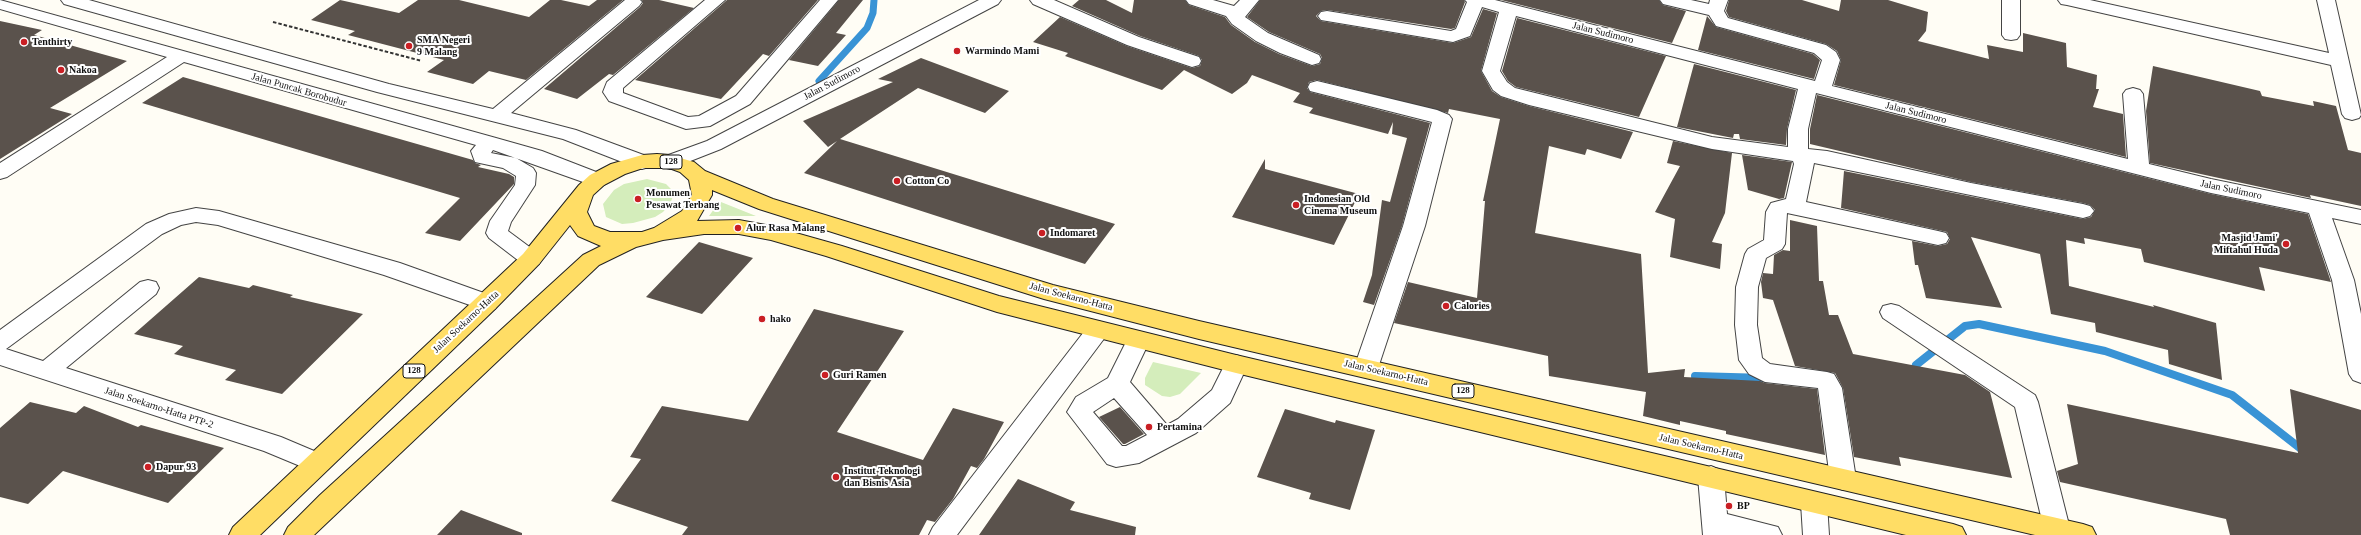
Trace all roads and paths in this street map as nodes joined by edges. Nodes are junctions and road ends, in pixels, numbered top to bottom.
1 (70, 0) edge
2 (716, 0) edge
3 (829, 0) edge
4 (992, 0) edge
5 (1039, 0) edge
6 (1195, 0) edge
7 (1250, 0) edge
8 (1475, 0) edge
9 (1669, 0) edge
10 (2011, 0) edge
11 (2067, 0) edge
12 (2326, 0) edge
13 (633, 2) dead end
14 (0, 4) edge
15 (1717, 5) edge
16 (1509, 9) junction
17 (104, 10) junction
18 (1236, 14) junction
19 (1327, 16) dead end
20 (273, 22) dead end
21 (74, 26) junction
22 (2011, 35) dead end
23 (179, 57) junction
24 (1312, 59) dead end
25 (422, 61) dead end
26 (1192, 61) dead end
27 (2340, 61) junction
28 (1317, 87) dead end
29 (1815, 87) junction
30 (384, 88) junction
31 (2133, 94) dead end
32 (359, 107) junction
33 (2352, 114) dead end
34 (496, 116) junction
35 (694, 123) junction
36 (489, 142) junction
37 (697, 152) junction
38 (1800, 156) junction
39 (642, 162) junction
40 (670, 162) junction
41 (4, 167) edge
42 (2139, 168) junction
43 (698, 176) junction
44 (597, 180) junction
45 (579, 201) junction
46 (1795, 207) junction
47 (2318, 208) junction
48 (2083, 210) dead end
49 (2361, 217) edge
50 (662, 233) junction
51 (1938, 238) dead end
52 (629, 241) junction
53 (532, 259) junction
54 (148, 288) dead end
55 (487, 303) junction
56 (1891, 312) dead end
57 (1098, 330) junction
58 (1138, 340) junction
59 (0, 342) edge
60 (2358, 342) edge
61 (0, 356) edge
62 (1236, 364) junction
63 (1366, 368) junction
64 (46, 371) junction
65 (2361, 374) edge
66 (1117, 384) junction
67 (1164, 438) junction
68 (317, 463) junction
69 (1711, 477) junction
70 (1843, 479) junction
71 (1814, 503) junction
72 (1715, 528) edge
73 (2057, 529) junction
74 (242, 535) edge
75 (297, 535) edge
76 (942, 535) edge
77 (1769, 535) edge
78 (1816, 535) edge
79 (1953, 535) edge
80 (2083, 535) edge

1 - 17 street
2 - 35 street
3 - 35 street
4 - 37 street, Jalan Sudimoro
5 - 26 street
6 - 18 street
7 - 18 street
8 - 16 street, Jalan Sudimoro
8 - 19 street
9 - 15 street
10 - 22 street
11 - 27 street
12 - 27 street
13 - 34 street
14 - 21 street, Jalan Puncak Borobudur
15 - 29 street
16 - 29 street, Jalan Sudimoro
16 - 38 street
17 - 21 street
17 - 30 street
18 - 24 street
20 - 25 path
21 - 23 street, Jalan Puncak Borobudur
23 - 32 street, Jalan Puncak Borobudur
23 - 41 street
27 - 33 street
28 - 63 street
29 - 38 street
29 - 42 street, Jalan Sudimoro
30 - 32 street
30 - 34 street
31 - 42 street
32 - 36 street, Jalan Puncak Borobudur
34 - 39 street
35 - 37 street
36 - 44 street, Jalan Puncak Borobudur
36 - 53 street
37 - 40 street, Jalan Sudimoro
38 - 46 street
38 - 48 street
39 - 40 main road, Jalan Soekarno-Hatta / 128
39 - 44 main road, Jalan Soekarno-Hatta / 128
40 - 43 main road, Jalan Soekarno-Hatta / 128
42 - 47 street, Jalan Sudimoro
43 - 50 main road
43 - 63 main road, Jalan Soekarno-Hatta / 128
44 - 45 main road, Jalan Soekarno-Hatta / 128
45 - 52 main road
45 - 53 main road, Jalan Soekarno-Hatta / 128
46 - 51 street
46 - 70 street
47 - 49 street, Jalan Sudimoro
47 - 60 street
50 - 52 main road
50 - 57 main road
52 - 75 main road
53 - 55 main road, Jalan Soekarno-Hatta / 128
54 - 64 street
55 - 59 street
55 - 68 main road, Jalan Soekarno-Hatta / 128
56 - 73 street
57 - 58 main road
57 - 76 street
58 - 62 main road
58 - 66 street
60 - 65 street
61 - 64 street, Jalan Soekarno-Hatta PTP-2
62 - 67 street
62 - 69 main road
63 - 70 main road, Jalan Soekarno-Hatta / 128
64 - 68 street, Jalan Soekarno-Hatta PTP-2
66 - 67 street
66 - 67 street
68 - 74 main road, Jalan Soekarno-Hatta / 128
69 - 71 main road
69 - 72 street
70 - 73 main road, Jalan Soekarno-Hatta / 128
71 - 78 street
71 - 79 main road
72 - 77 street
73 - 80 main road, Jalan Soekarno-Hatta / 128

